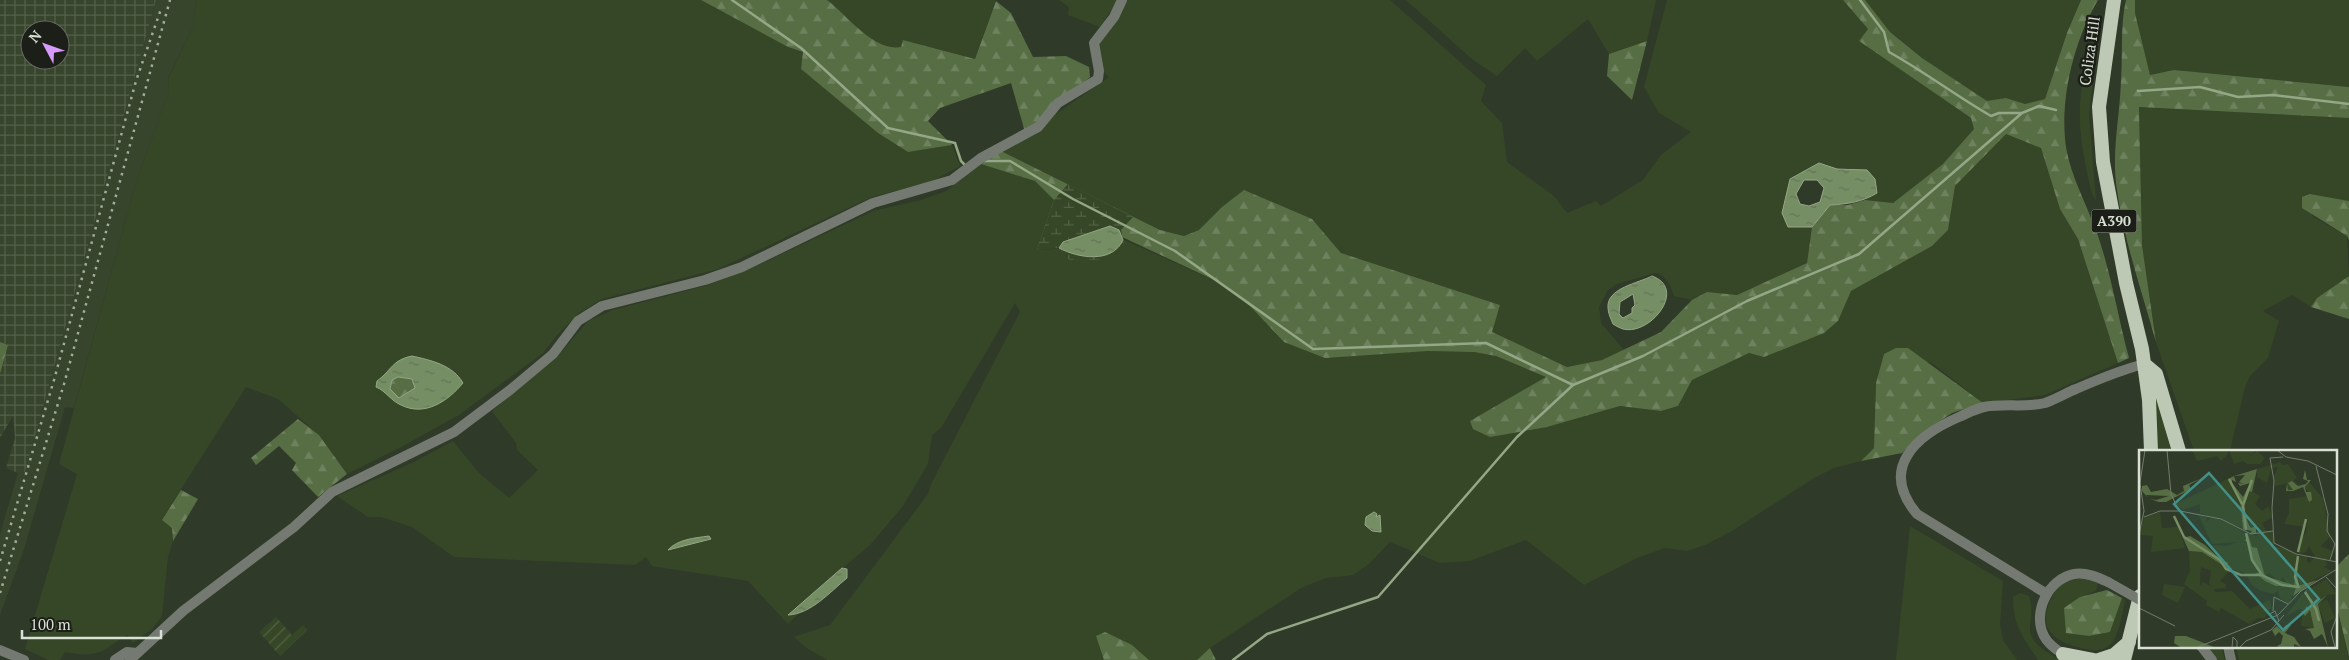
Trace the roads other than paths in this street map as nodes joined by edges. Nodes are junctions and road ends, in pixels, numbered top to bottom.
1 (1122, 0) edge
2 (2114, 0) edge
3 (2144, 364) junction
4 (2151, 450) edge
5 (2179, 450) edge
6 (2047, 594) junction
7 (2139, 599) edge
8 (2139, 600) edge
9 (2129, 642) junction
10 (2203, 648) edge
11 (0, 650) edge
12 (134, 656) edge
13 (2065, 657) edge
14 (24, 660) edge
15 (115, 660) edge
16 (2094, 660) edge
17 (2100, 660) edge
18 (2124, 660) edge
19 (2212, 660) edge

1 - 12 street
2 - 3 highway, Coliza Hill / A390
3 - 4 highway, A390
3 - 5 highway
3 - 6 street
6 - 7 street, bridge
6 - 13 street
8 - 9 highway
9 - 17 highway
9 - 18 highway
10 - 19 street
11 - 14 street
12 - 15 street
13 - 16 highway

